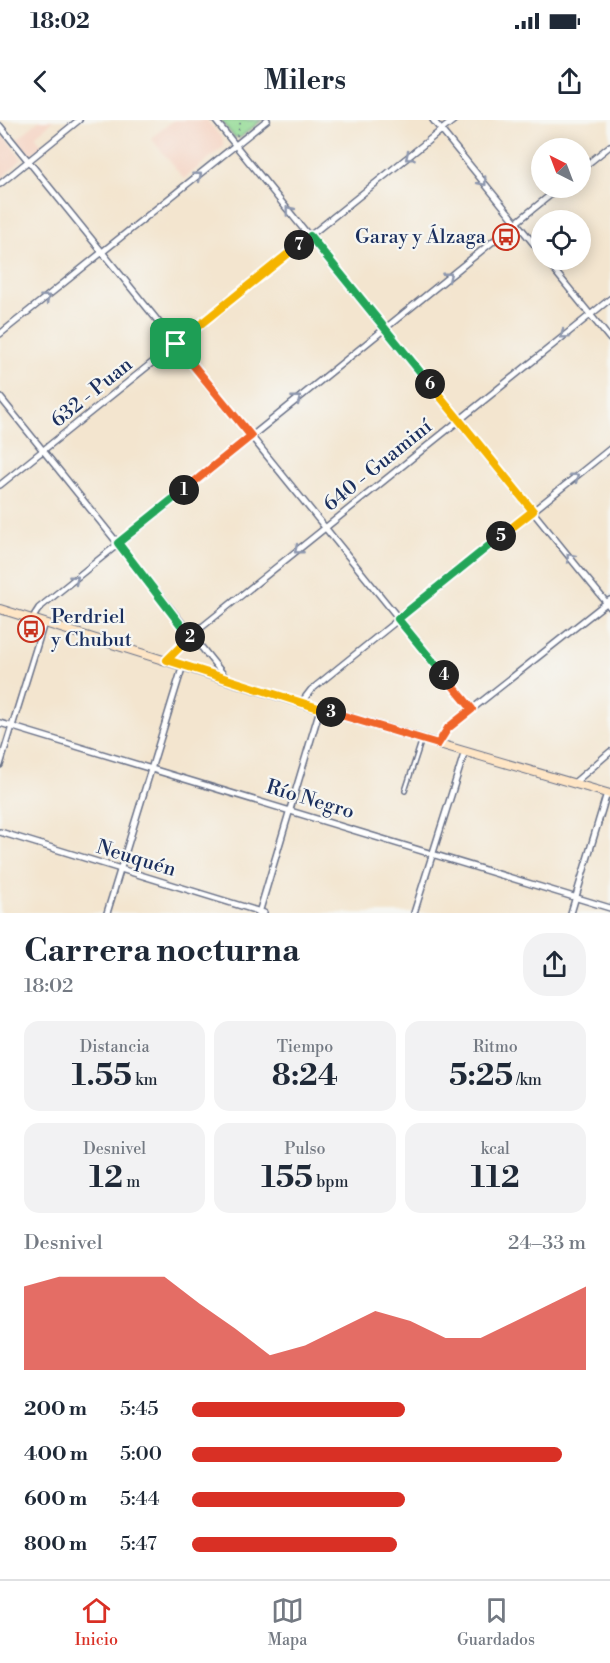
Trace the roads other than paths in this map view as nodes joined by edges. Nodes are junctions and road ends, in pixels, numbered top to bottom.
1 (79, 120) edge
2 (215, 120) edge
3 (267, 120) edge
4 (433, 120) edge
5 (454, 120) edge
6 (0, 126) edge
7 (441, 130) junction
8 (236, 146) junction
9 (610, 146) edge
10 (28, 161) junction
11 (591, 161) edge
12 (0, 184) edge
13 (546, 198) edge
14 (516, 222) junction
15 (310, 236) junction
16 (531, 240) edge
17 (102, 252) junction
18 (554, 270) edge
19 (610, 299) edge
20 (590, 315) junction
21 (384, 328) junction
22 (0, 334) edge
23 (610, 339) edge
24 (176, 344) junction
25 (0, 397) edge
26 (459, 420) junction
27 (251, 436) junction
28 (610, 449) edge
29 (44, 451) junction
30 (0, 485) edge
31 (533, 511) junction
32 (326, 527) junction
33 (118, 543) junction
34 (609, 603) edge
35 (0, 609) edge
36 (32, 619) junction
37 (398, 619) junction
38 (44, 623) junction
39 (192, 635) junction
40 (167, 660) junction
41 (183, 664) junction
42 (227, 679) junction
43 (301, 703) junction
44 (320, 709) junction
45 (472, 709) junction
46 (0, 723) edge
47 (12, 727) junction
48 (422, 739) junction
49 (438, 744) junction
50 (465, 751) junction
51 (610, 752) edge
52 (0, 765) edge
53 (152, 769) junction
54 (574, 783) junction
55 (405, 791) dead end
56 (609, 793) edge
57 (290, 810) junction
58 (0, 832) edge
59 (432, 854) junction
60 (120, 870) junction
61 (576, 897) junction
62 (610, 908) edge
63 (107, 913) edge
64 (261, 913) edge
65 (414, 913) edge
66 (571, 913) edge

1 - 10 street
2 - 8 street
3 - 8 street
4 - 7 street
5 - 7 street, 632 - Puan
6 - 10 street
7 -> 14 street
7 -> 15 street, 632 - Puan
15 -> 8 street
17 -> 8 street
9 - 11 street
10 - 12 street
10 - 17 street
13 - 14 street
14 - 16 street
21 -> 14 street
15 - 21 street
15 - 24 street, 632 - Puan
22 -> 17 street
17 - 24 street
18 - 20 street
19 - 20 street, 640 - Guaminí
20 - 23 street
20 -> 26 street, 640 - Guaminí
21 - 26 street
27 -> 21 street
24 - 27 street
24 - 29 street, 632 - Puan
25 - 29 street
26 - 31 street
26 - 32 street, 640 - Guaminí
27 - 32 street
27 - 33 street
31 -> 28 street
29 - 30 street, 632 - Puan
29 - 33 street
34 -> 31 street
31 - 37 street
32 - 37 street
32 -> 39 street, 640 - Guaminí
36 -> 33 street
33 - 39 street
34 - 45 street
35 - 36 main road
36 - 38 main road
37 - 43 street
37 - 45 street
38 - 40 main road
38 - 47 street
39 - 40 street, 640 - Guaminí
39 - 42 street
40 - 41 main road
41 - 42 main road
41 - 53 street
42 - 43 main road
43 - 44 main road
44 - 48 main road
44 - 57 street
45 - 49 street
46 - 47 street, Río Negro
47 - 52 street
47 - 53 street, Río Negro
48 - 49 main road
48 - 55 lane
49 - 50 main road
50 - 54 main road
50 - 59 street
51 - 54 street
53 - 57 street, Río Negro
53 - 60 street
54 - 56 main road
56 - 61 street
57 - 59 street, Río Negro
57 - 64 street
58 - 60 street, Neuquén
59 - 61 street, Río Negro
59 - 65 street
60 - 63 street
60 - 64 street, Neuquén
61 - 62 street, Río Negro
61 - 66 street

